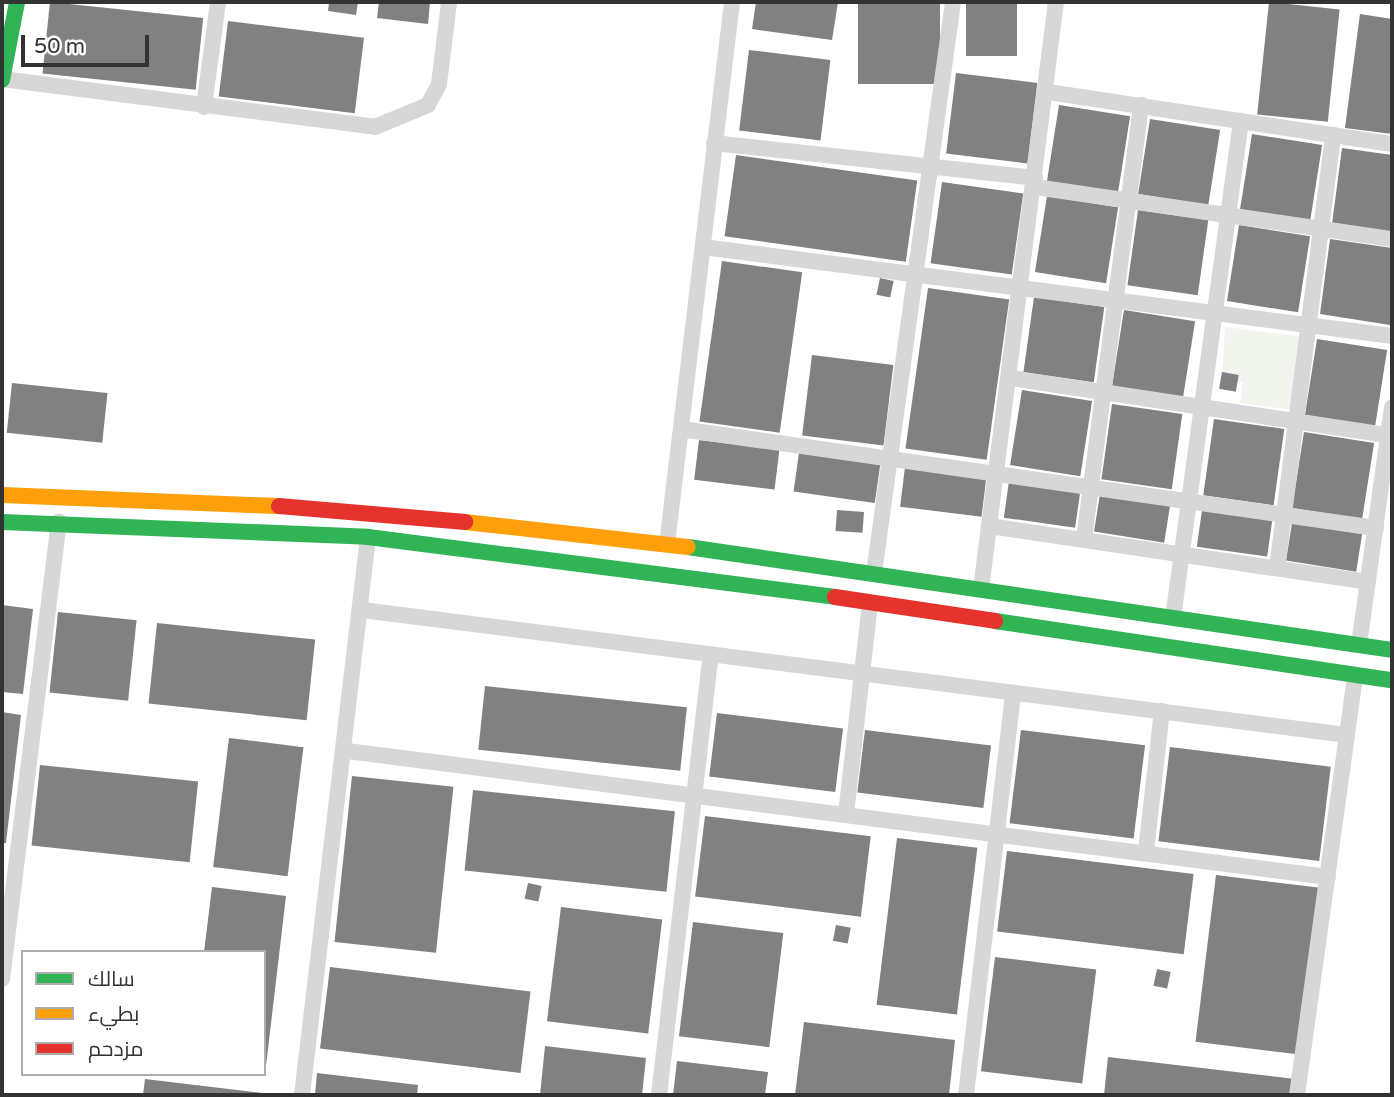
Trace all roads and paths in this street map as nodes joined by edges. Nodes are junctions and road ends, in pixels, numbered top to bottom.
1 (17, 2) edge
2 (218, 2) edge
3 (449, 2) edge
4 (732, 2) edge
5 (953, 2) edge
6 (1056, 2) edge
7 (2, 80) edge
8 (1048, 92) junction
9 (1141, 105) junction
10 (204, 107) junction
11 (1241, 121) junction
12 (1333, 135) junction
13 (714, 143) junction
14 (1392, 144) edge
15 (930, 165) junction
16 (1035, 183) junction
17 (1130, 200) junction
18 (1226, 216) junction
19 (1322, 228) junction
20 (1392, 239) edge
21 (703, 247) junction
22 (915, 274) junction
23 (1022, 284) junction
24 (1115, 295) junction
25 (1213, 309) junction
26 (1310, 323) junction
27 (1392, 336) edge
28 (1010, 378) junction
29 (1103, 393) junction
30 (1392, 407) edge
31 (1201, 408) junction
32 (1297, 422) junction
33 (681, 429) junction
34 (1388, 435) junction
35 (890, 457) junction
36 (997, 471) junction
37 (1091, 485) junction
38 (2, 495) edge
39 (1188, 500) junction
40 (1284, 514) junction
41 (59, 522) junction
42 (2, 523) edge
43 (989, 526) junction
44 (1376, 528) junction
45 (368, 537) junction
46 (1084, 539) junction
47 (667, 544) junction
48 (1181, 553) junction
49 (1277, 568) junction
50 (874, 573) junction
51 (1368, 582) junction
52 (981, 589) junction
53 (870, 602) junction
54 (362, 610) junction
55 (1172, 618) junction
56 (1359, 645) junction
57 (1392, 650) edge
58 (711, 654) junction
59 (862, 673) junction
60 (1355, 675) junction
61 (1392, 680) edge
62 (1013, 693) junction
63 (1162, 711) junction
64 (1347, 735) junction
65 (346, 751) junction
66 (695, 794) junction
67 (846, 814) junction
68 (998, 832) junction
69 (1146, 851) junction
70 (1328, 877) junction
71 (2, 979) edge
72 (302, 1095) edge
73 (659, 1095) edge
74 (966, 1095) edge
75 (1297, 1095) edge

1 - 7 main road
2 - 10 street
3 - 10 street
4 - 13 street
5 - 15 street
6 - 8 street
7 - 10 street
8 - 9 street
8 - 16 street
9 - 11 street
9 - 17 street
11 - 12 street
11 - 18 street
12 - 14 street
12 - 19 street
13 - 15 street
13 - 21 street
15 - 16 street
15 - 22 street
16 - 17 street
16 - 23 street
17 - 18 street
17 - 24 street
18 - 19 street
18 - 25 street
19 - 20 street
19 - 26 street
21 - 22 street
21 - 33 street
22 - 23 street
22 - 35 street
23 - 24 street
23 - 28 street
24 - 25 street
24 - 29 street
25 - 26 street
25 - 31 street
26 - 27 street
26 - 32 street
28 - 29 street
28 - 36 street
29 - 31 street
29 - 37 street
30 - 34 street
31 - 32 street
31 - 39 street
32 - 34 street
32 - 40 street
33 - 35 street
33 - 47 street
34 - 44 street
35 - 36 street
35 - 50 street
36 - 37 street
36 - 43 street
37 - 39 street
37 - 46 street
38 - 47 main road
39 - 40 street
39 - 48 street
40 - 44 street
40 - 49 street
41 - 42 main road
41 - 45 main road
41 - 71 street
43 - 46 street
43 - 52 street
44 - 51 street
45 - 53 main road
45 - 54 street
46 - 48 street
47 - 50 main road
48 - 49 street
48 - 55 street
49 - 51 street
50 - 52 main road
51 - 56 street
52 - 55 main road
53 - 59 street
53 - 60 main road
54 - 58 street
54 - 65 street
55 - 56 main road
56 - 57 main road
58 - 59 street
58 - 66 street
59 - 62 street
59 - 67 street
60 - 61 main road
60 - 64 street
62 - 63 street
62 - 68 street
63 - 64 street
63 - 69 street
64 - 70 street
65 - 66 street
65 - 72 street
66 - 67 street
66 - 73 street
67 - 68 street
68 - 69 street
68 - 74 street
69 - 70 street
70 - 75 street

